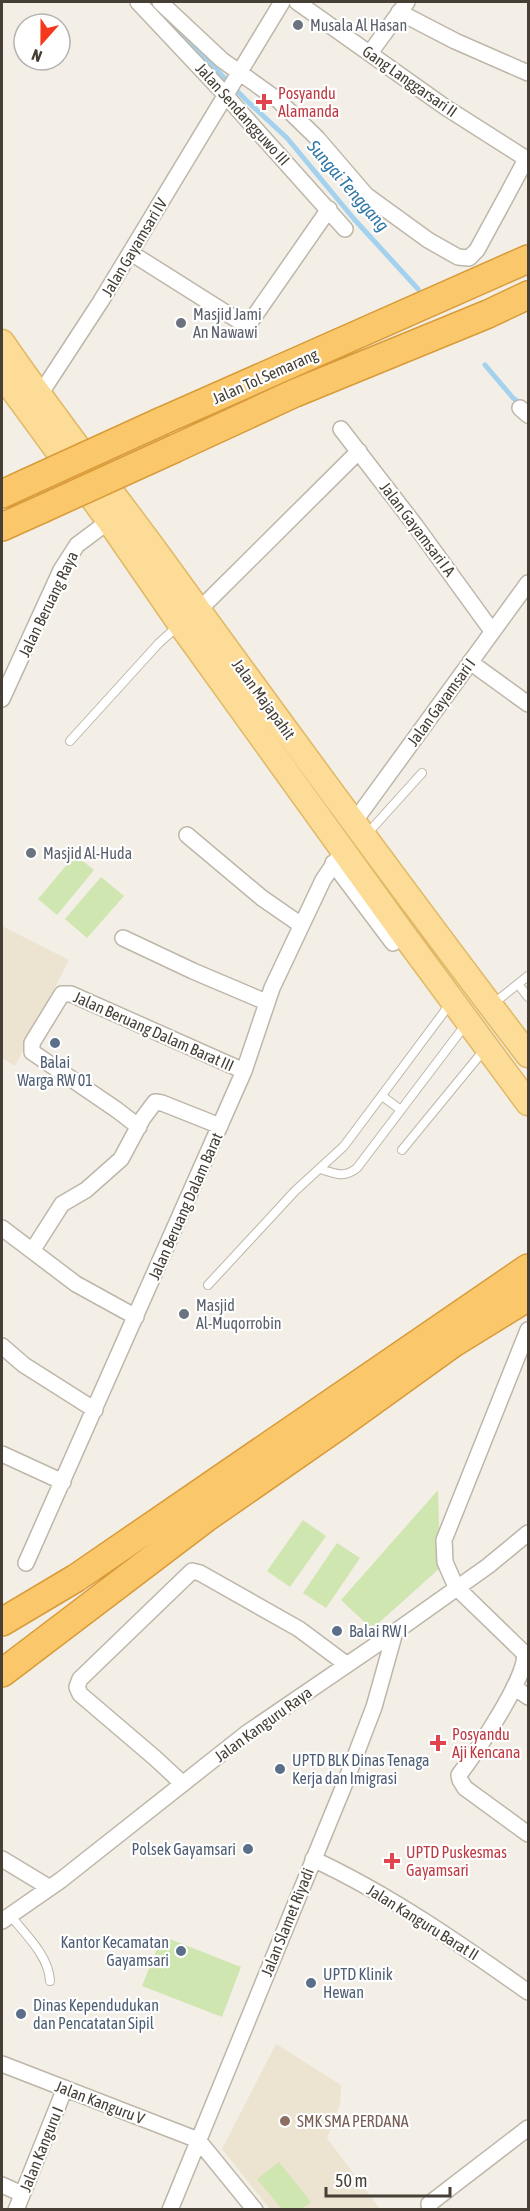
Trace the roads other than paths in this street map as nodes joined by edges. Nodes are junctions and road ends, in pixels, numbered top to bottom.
1 (138, 2) edge
2 (160, 2) edge
3 (282, 2) edge
4 (297, 2) edge
5 (403, 7) edge
6 (370, 53) junction
7 (528, 73) edge
8 (230, 84) junction
9 (329, 209) junction
10 (345, 229) dead end
11 (131, 252) junction
12 (528, 259) edge
13 (528, 295) edge
14 (2, 342) edge
15 (4, 383) edge
16 (39, 396) junction
17 (341, 429) dead end
18 (359, 451) junction
19 (2, 494) edge
20 (109, 521) junction
21 (2, 527) edge
22 (528, 583) edge
23 (189, 617) junction
24 (492, 631) junction
25 (470, 662) junction
26 (2, 699) edge
27 (528, 704) edge
28 (70, 741) dead end
29 (422, 773) dead end
30 (359, 829) junction
31 (187, 835) dead end
32 (338, 856) junction
33 (302, 925) junction
34 (123, 938) dead end
35 (528, 976) edge
36 (518, 984) junction
37 (528, 997) edge
38 (453, 1001) junction
39 (266, 1002) junction
40 (491, 1005) junction
41 (469, 1021) junction
42 (487, 1047) junction
43 (528, 1055) edge
44 (244, 1071) junction
45 (382, 1096) junction
46 (528, 1103) edge
47 (401, 1110) junction
48 (220, 1126) junction
49 (139, 1127) junction
50 (402, 1150) dead end
51 (321, 1168) junction
52 (2, 1228) edge
53 (32, 1251) junction
54 (528, 1268) edge
55 (208, 1285) dead end
56 (528, 1298) edge
57 (136, 1317) junction
58 (528, 1330) edge
59 (2, 1346) edge
60 (94, 1410) junction
61 (2, 1454) edge
62 (63, 1482) junction
63 (528, 1535) edge
64 (26, 1563) dead end
65 (456, 1587) junction
66 (5, 1621) edge
67 (396, 1632) junction
68 (29, 1653) junction
69 (346, 1664) junction
70 (2, 1673) edge
71 (2, 1681) edge
72 (514, 1687) junction
73 (528, 1697) edge
74 (183, 1784) junction
75 (528, 1834) edge
76 (2, 1859) edge
77 (313, 1859) junction
78 (50, 1887) junction
79 (6, 1918) edge
80 (50, 1981) dead end
81 (528, 1992) edge
82 (2, 2064) edge
83 (66, 2088) junction
84 (526, 2135) edge
85 (198, 2140) junction
86 (2, 2185) edge
87 (22, 2194) junction
88 (16, 2210) edge
89 (170, 2210) edge
90 (255, 2210) edge
91 (430, 2210) edge

1 - 8 street, Jalan Sendangguwo III
2 - 8 street
3 - 8 street, Jalan Gayamsari IV
4 - 6 street, Gang Langgarsari II
5 - 6 street
5 - 7 street
6 - 8 street, Gang Langgarsari II
8 - 9 street, Jalan Sendangguwo III
8 - 11 street, Jalan Gayamsari IV
9 - 10 street, Jalan Sendangguwo III
9 - 11 street
11 - 16 street, Jalan Gayamsari IV
12 - 19 highway, Jalan Tol Semarang, bridge
13 - 21 highway, Jalan Tol Semarang, bridge
14 - 16 main road, Jalan Majapahit
15 - 20 main road, Jalan Majapahit
16 - 23 main road, Jalan Majapahit
17 - 18 street, Jalan Gayamsari I A
18 - 23 street
18 - 24 street, Jalan Gayamsari I A
20 - 23 main road, Jalan Majapahit
20 - 26 street, Jalan Beruang Raya
22 - 24 street, Jalan Gayamsari I
23 - 28 lane
23 - 30 main road, Jalan Majapahit
23 - 32 main road, Jalan Majapahit
24 - 25 street, Jalan Gayamsari I
25 - 27 street
25 - 30 street, Jalan Gayamsari I
29 - 30 lane
30 - 40 main road, Jalan Majapahit
31 - 33 street
32 - 33 street, Jalan Beruang Dalam Barat
32 - 38 main road, Jalan Majapahit
33 - 39 street, Jalan Beruang Dalam Barat
34 - 39 street
35 - 36 lane
36 - 37 lane
36 - 40 lane
38 - 41 main road, Jalan Majapahit
38 - 45 lane
39 - 44 street, Jalan Beruang Dalam Barat
40 - 43 main road, Jalan Majapahit
41 - 42 main road, Jalan Majapahit
41 - 47 lane
42 - 46 main road, Jalan Majapahit
42 - 50 lane
44 - 48 street, Jalan Beruang Dalam Barat
44 - 49 street, Jalan Beruang Dalam Barat III
45 - 47 lane
45 - 51 lane
47 - 51 lane
48 - 49 street
48 - 57 street, Jalan Beruang Dalam Barat
49 - 53 street
51 - 55 lane
52 - 53 street
53 - 57 street
54 - 66 highway
56 - 68 highway
57 - 60 street, Jalan Beruang Dalam Barat
58 - 65 street
59 - 60 street
60 - 62 street, Jalan Beruang Dalam Barat
61 - 62 street
62 - 64 street, Jalan Beruang Dalam Barat
63 - 65 street, Jalan Kanguru Raya
65 - 67 street, Jalan Kanguru Raya
65 - 72 street
67 - 69 street, Jalan Kanguru Raya
67 - 77 street, Jalan Slamet Riyadi
68 - 70 highway
68 - 71 highway
69 - 74 street, Jalan Kanguru Raya
69 - 74 street
72 - 73 street
72 - 75 street
74 - 78 street, Jalan Kanguru Raya
76 - 78 street
77 - 81 street, Jalan Kanguru Barat II
77 - 85 street, Jalan Slamet Riyadi
78 - 79 street, Jalan Kanguru Raya
79 - 80 lane
82 - 83 street, Jalan Kanguru V
83 - 85 street, Jalan Kanguru V
83 - 87 street, Jalan Kanguru I
84 - 91 street
85 - 89 street, Jalan Slamet Riyadi
85 - 90 street
86 - 87 street
87 - 88 street, Jalan Kanguru I

